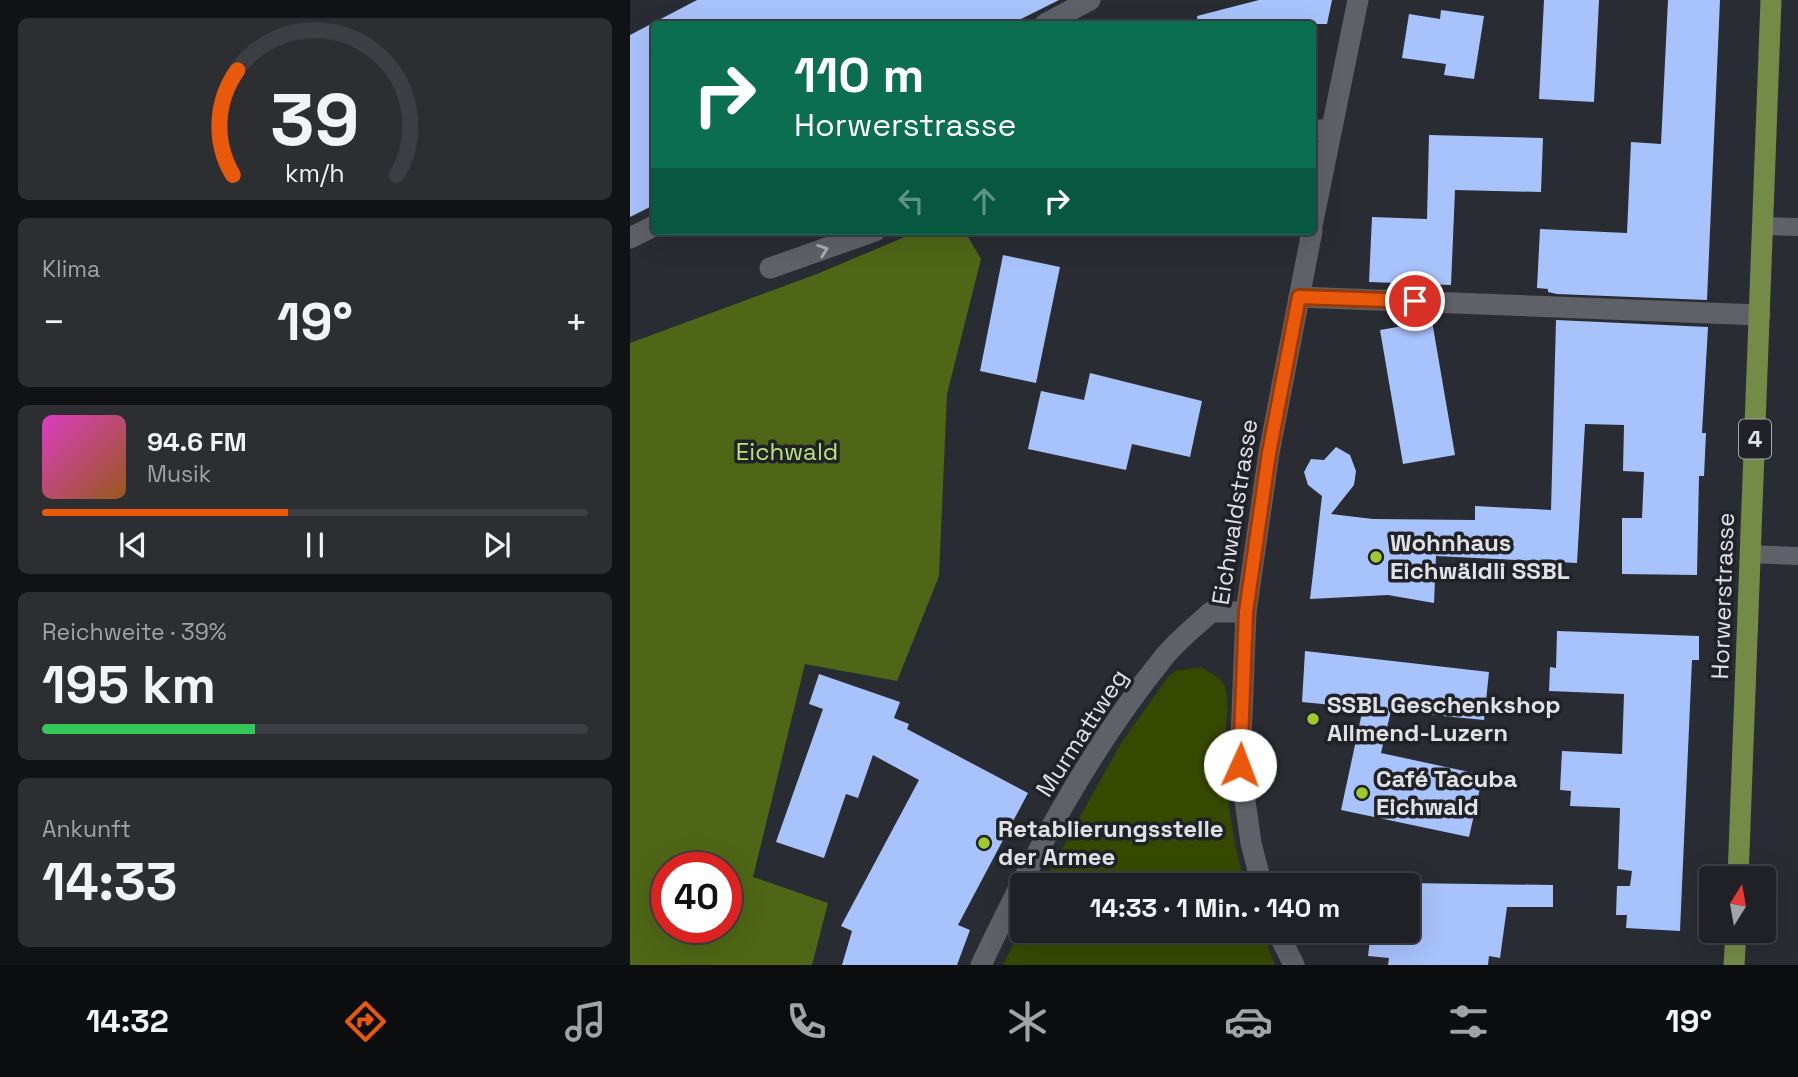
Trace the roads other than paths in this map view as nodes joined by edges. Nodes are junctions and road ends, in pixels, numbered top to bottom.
1 (1090, 0) edge
2 (1358, 0) edge
3 (1772, 0) edge
4 (1051, 21) edge
5 (1322, 130) edge
6 (1316, 189) edge
7 (1763, 226) junction
8 (1798, 227) edge
9 (651, 228) edge
10 (865, 235) edge
11 (1311, 235) edge
12 (630, 238) edge
13 (770, 268) dead end
14 (1299, 297) junction
15 (1760, 315) junction
16 (1750, 554) junction
17 (1798, 556) edge
18 (1246, 612) junction
19 (1738, 866) edge
20 (1259, 873) edge
21 (1283, 943) edge
22 (1735, 943) edge
23 (981, 965) edge
24 (1294, 965) edge
25 (1734, 965) edge

1 - 4 street
2 - 5 street, Eichwaldstrasse
3 - 7 main road, Horwerstrasse / 4
5 - 6 street, Eichwaldstrasse
7 - 8 lane
7 - 15 main road, Horwerstrasse / 4
9 - 12 street
13 -> 10 street
11 - 14 street, Eichwaldstrasse
14 - 15 street
14 - 18 street, Eichwaldstrasse
15 - 16 main road, Horwerstrasse / 4
16 - 17 lane
16 - 19 main road, Horwerstrasse / 4
18 - 20 street, Eichwaldstrasse
18 - 23 street, Murmattweg
21 - 24 street
22 - 25 main road

